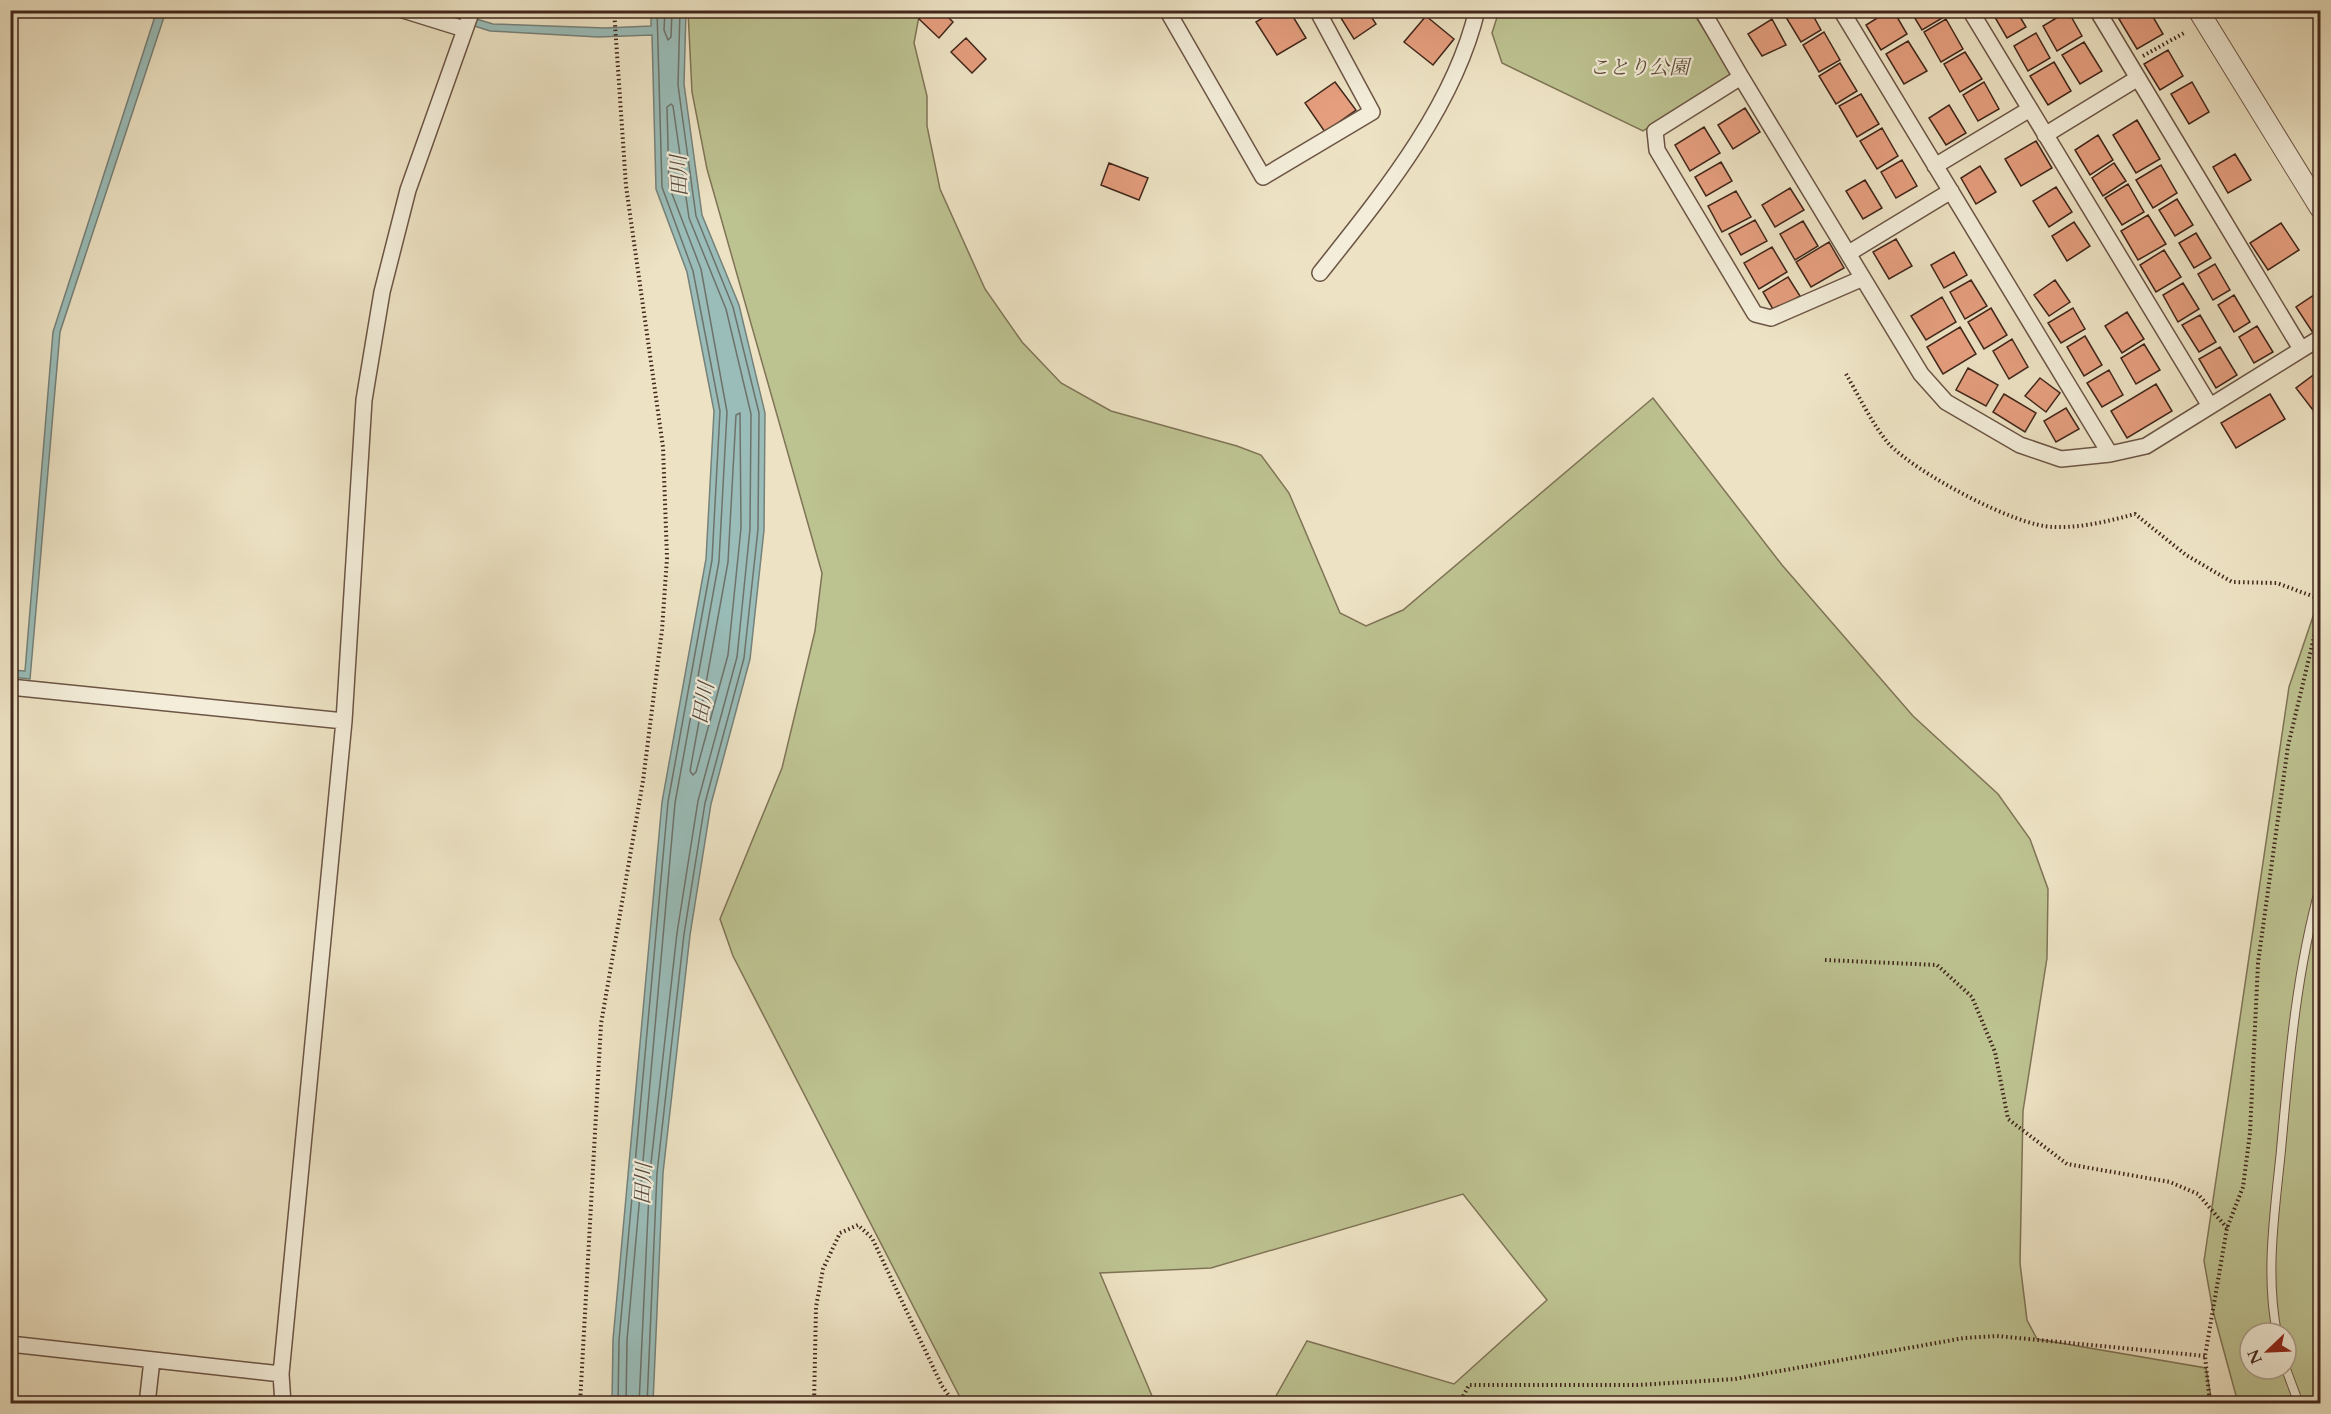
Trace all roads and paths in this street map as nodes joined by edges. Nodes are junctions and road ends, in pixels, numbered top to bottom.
1 (403, 10) edge
2 (472, 10) edge
3 (614, 10) edge
4 (1167, 10) edge
5 (1317, 10) edge
6 (1477, 10) edge
7 (1701, 10) edge
8 (1841, 10) edge
9 (1970, 10) edge
10 (2097, 10) edge
11 (2198, 10) edge
12 (464, 29) junction
13 (2184, 33) dead end
14 (2134, 71) junction
15 (1741, 77) junction
16 (2030, 109) junction
17 (2045, 135) junction
18 (1935, 166) junction
19 (1951, 190) junction
20 (2320, 208) edge
21 (1849, 254) junction
22 (1320, 273) dead end
23 (1863, 278) junction
24 (2320, 338) edge
25 (2301, 349) junction
26 (1846, 374) dead end
27 (2210, 406) junction
28 (2110, 454) junction
29 (2320, 599) edge
30 (2320, 612) edge
31 (10, 687) edge
32 (344, 721) junction
33 (2320, 887) edge
34 (1825, 960) dead end
35 (2227, 1228) junction
36 (2275, 1321) edge
37 (10, 1344) edge
38 (2205, 1356) junction
39 (152, 1360) junction
40 (281, 1374) junction
41 (2290, 1381) edge
42 (147, 1404) edge
43 (283, 1404) edge
44 (580, 1404) edge
45 (814, 1404) edge
46 (955, 1404) edge
47 (1459, 1404) edge
48 (2210, 1404) edge
49 (2299, 1404) edge

1 - 12 street
2 - 12 street
3 - 44 path
4 - 5 street
6 - 22 street
7 - 15 street
8 - 18 street
9 - 16 street
10 - 14 street
11 - 20 street
12 - 32 street
13 - 14 path
14 - 17 street
14 - 25 street
15 - 21 street
15 - 23 street
16 - 17 street
16 - 18 street
17 - 27 street
18 - 19 street
19 - 21 street
19 - 28 street
21 - 23 street
23 - 28 street
24 - 25 street
25 - 27 street
26 - 29 path
27 - 28 street
30 - 35 path
31 - 32 street
32 - 40 street
33 - 36 lane
34 - 35 path
35 - 38 path
37 - 39 street
38 - 47 path
38 - 48 path
39 - 40 street
39 - 42 street
40 - 43 street
41 - 49 lane
45 - 46 path

